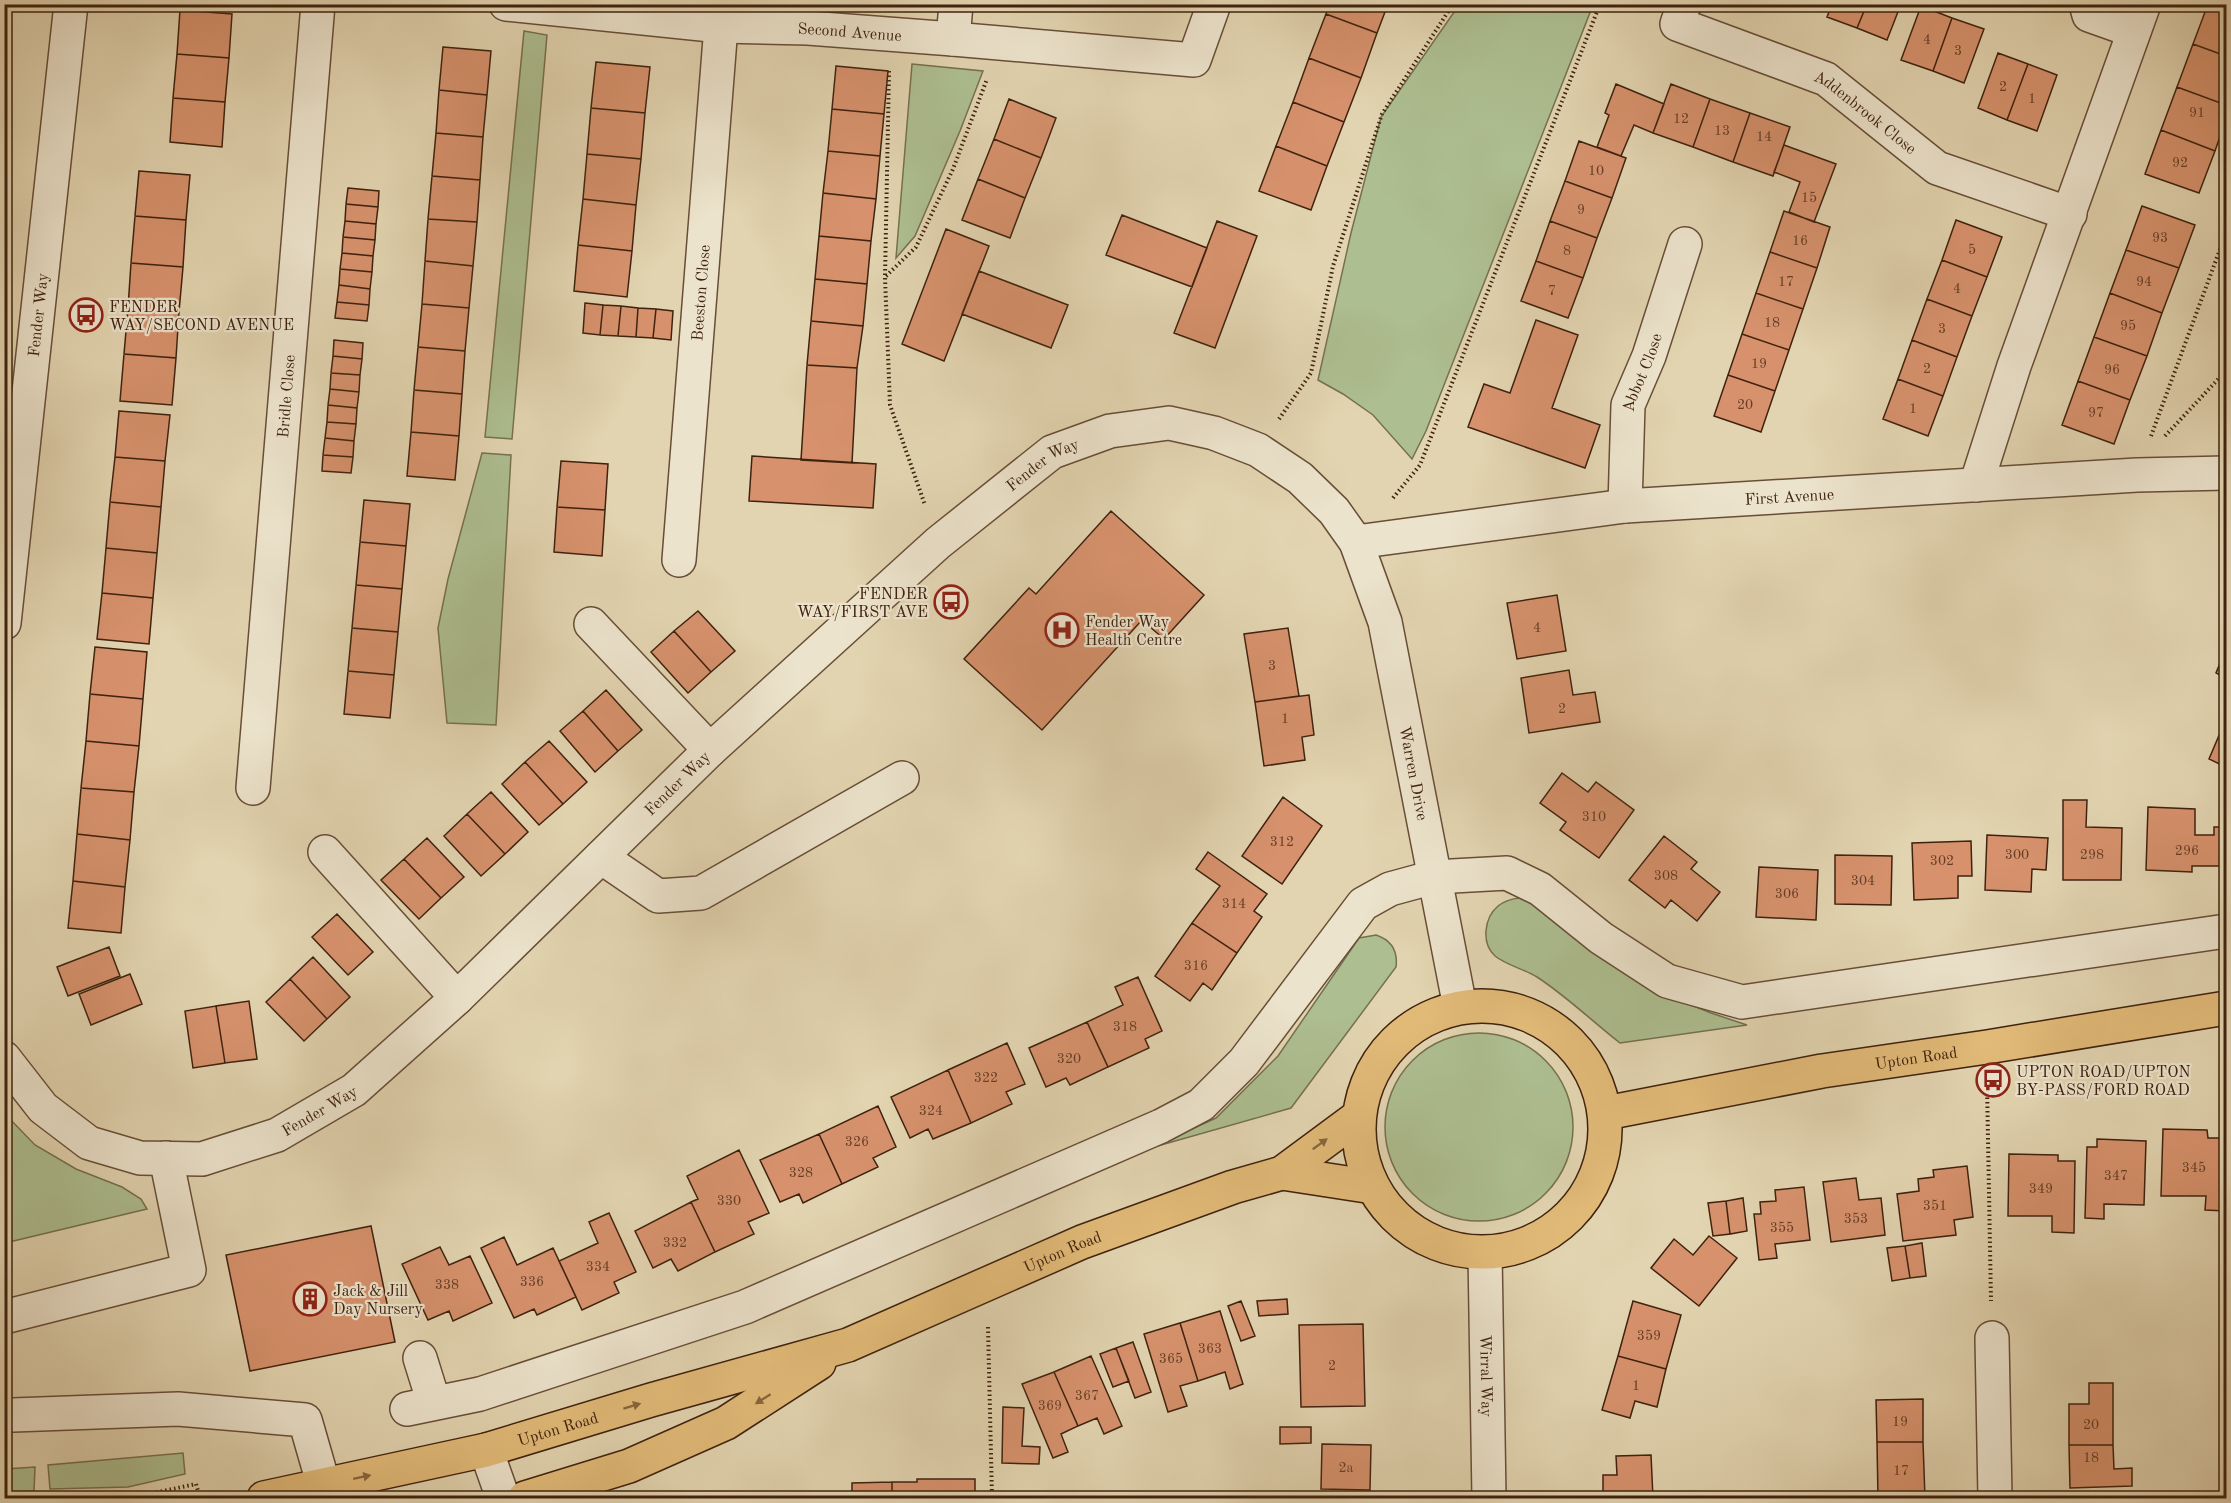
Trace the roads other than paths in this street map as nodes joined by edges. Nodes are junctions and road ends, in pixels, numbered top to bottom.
1 (71, 4) edge
2 (318, 4) edge
3 (506, 4) edge
4 (956, 4) edge
5 (1214, 4) edge
6 (1684, 4) edge
7 (2086, 4) edge
8 (2139, 18) edge
9 (721, 26) junction
10 (953, 39) junction
11 (2070, 214) junction
12 (1685, 244) dead end
13 (2226, 473) edge
14 (1976, 485) junction
15 (1625, 506) junction
16 (1356, 542) junction
17 (679, 560) dead end
18 (4, 623) edge
19 (591, 624) dead end
20 (710, 750) junction
21 (902, 778) dead end
22 (253, 788) dead end
23 (325, 852) dead end
24 (601, 857) junction
25 (1434, 877) junction
26 (2226, 931) edge
27 (456, 998) junction
28 (1461, 1006) junction
29 (2226, 1008) edge
30 (4, 1058) edge
31 (1606, 1113) junction
32 (1359, 1116) junction
33 (166, 1158) junction
34 (1282, 1173) junction
35 (1373, 1187) junction
36 (1485, 1253) junction
37 (4, 1317) edge
38 (1992, 1338) road end
39 (848, 1345) junction
40 (420, 1358) dead end
41 (13, 1415) dead end
42 (486, 1450) junction
43 (324, 1486) junction
44 (264, 1498) edge
45 (503, 1498) edge
46 (525, 1498) edge
47 (1489, 1498) edge
48 (1995, 1498) edge

1 - 18 street, Fender Way
2 - 22 street, Bridle Close
3 - 9 street, Second Avenue
4 - 10 street
5 - 10 street, Second Avenue
6 - 11 street, Addenbrook Close
7 - 8 street
8 - 11 street
9 - 10 street, Second Avenue
9 - 17 street, Beeston Close
11 - 14 street
12 - 15 street, Abbot Close
13 - 14 street, First Avenue
14 - 15 street, First Avenue
15 - 16 street, First Avenue
16 - 20 street, Fender Way
16 - 25 street, Warren Drive
19 - 20 street
20 - 24 street, Fender Way
21 - 24 street
23 - 27 street
24 - 27 street, Fender Way
25 - 26 street
25 - 28 street, Warren Drive
25 - 40 street
27 - 33 street, Fender Way
28 - 31 main road
28 - 32 main road
29 - 31 main road, Upton Road
30 - 33 street, Fender Way
31 - 36 main road
34 -> 32 main road, Upton Road
32 - 35 main road
33 - 37 street
34 - 35 main road, Upton Road
34 - 39 main road, Upton Road
35 - 36 main road
36 - 47 street, Wirral Way
38 - 48 street
42 -> 39 main road, Upton Road
39 -> 46 main road, Upton Road
41 - 43 street
43 -> 42 main road, Upton Road
42 - 45 street
43 - 44 main road, Upton Road

